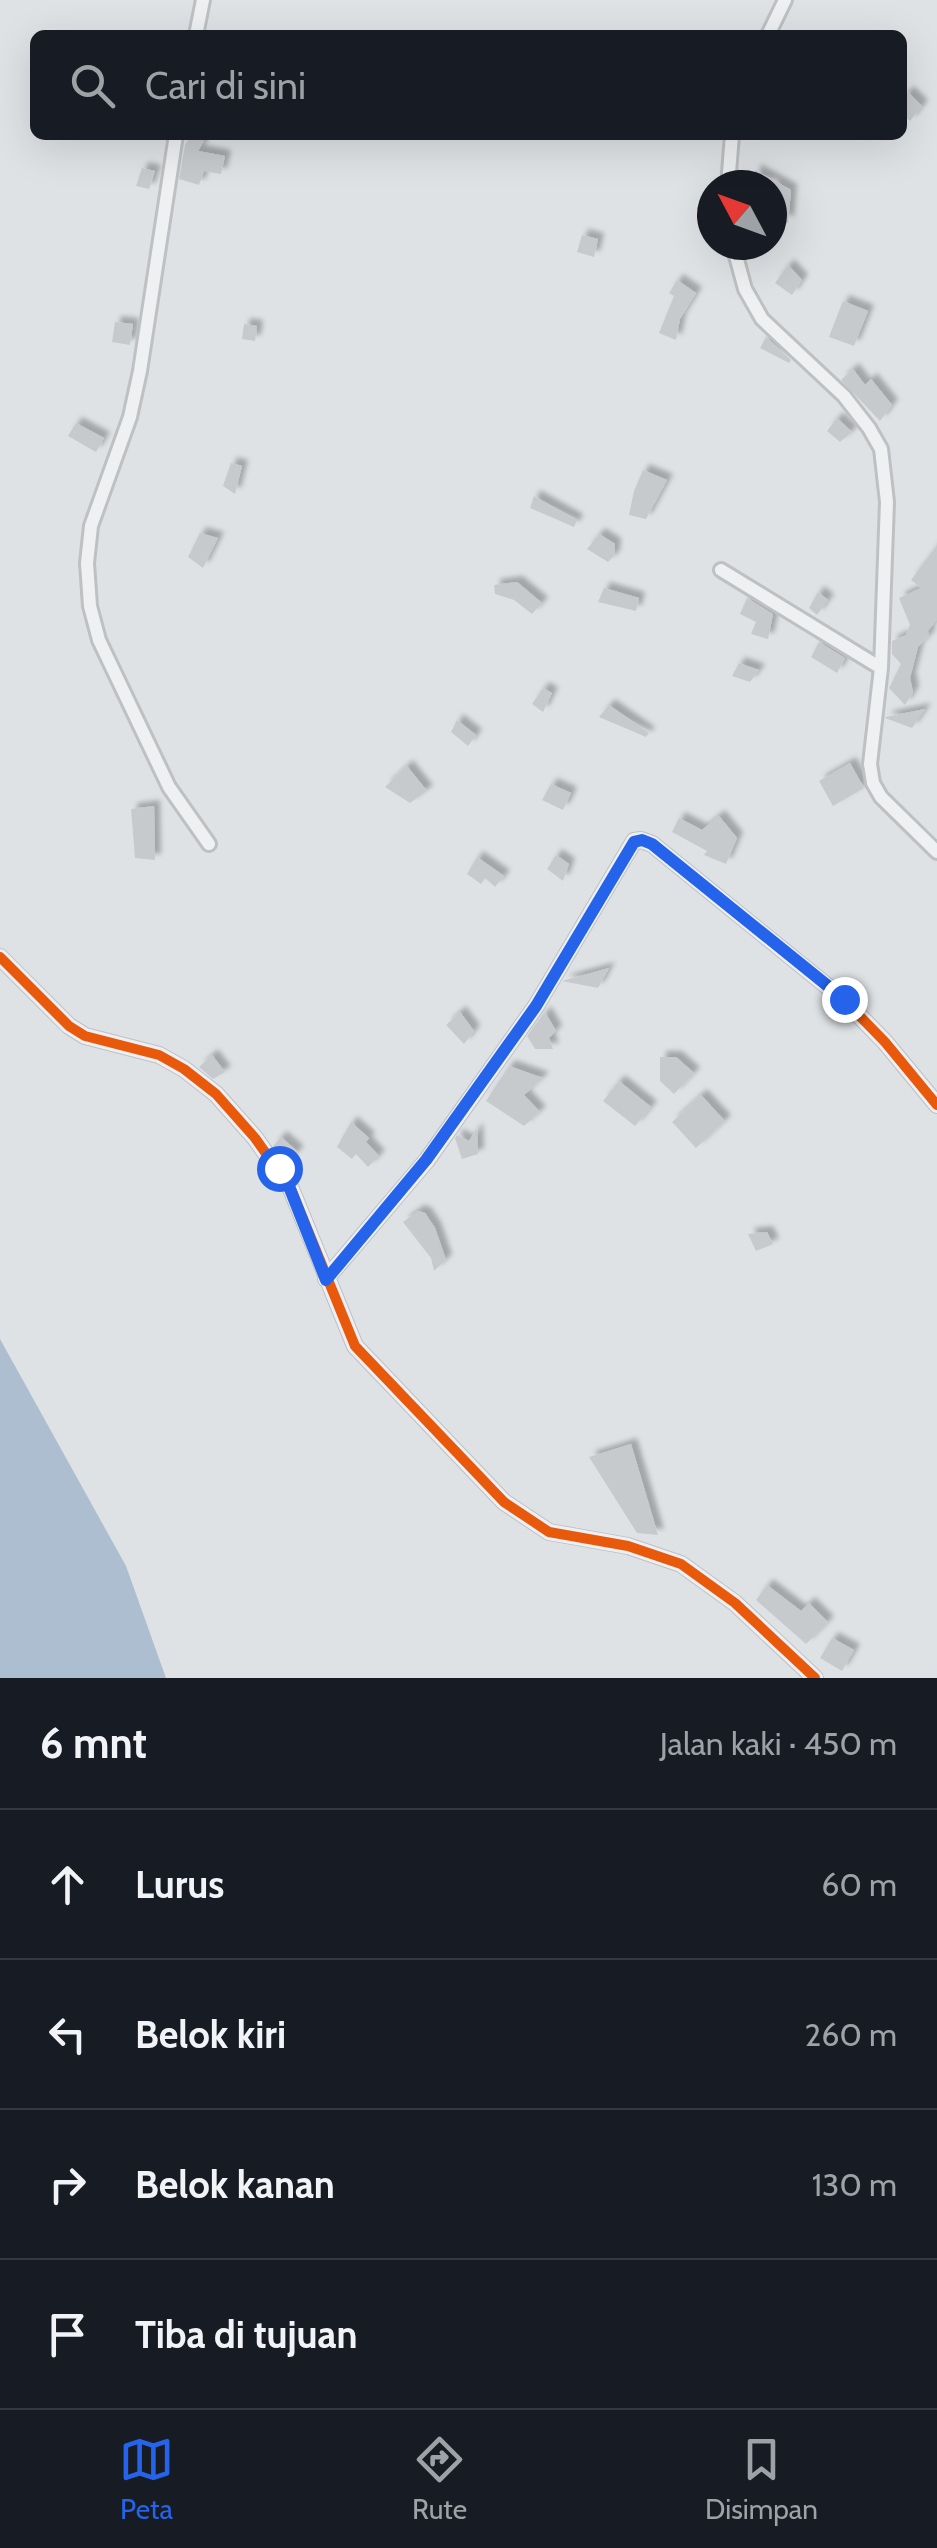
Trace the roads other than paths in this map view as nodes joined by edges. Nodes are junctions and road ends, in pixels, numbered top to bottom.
1 (203, 0) edge
2 (786, 0) edge
3 (197, 30) edge
4 (771, 30) edge
5 (175, 140) edge
6 (731, 140) edge
7 (728, 170) edge
8 (736, 260) edge
9 (721, 570) dead end
10 (881, 668) junction
11 (208, 844) dead end
12 (937, 852) edge
13 (0, 957) edge
14 (937, 1105) edge
15 (326, 1280) junction
16 (816, 1678) edge

1 - 3 street
2 - 4 street
5 - 11 street
6 - 7 street
8 - 10 street
9 - 10 street
10 - 12 street
13 - 15 street
14 - 15 street
15 - 16 street

